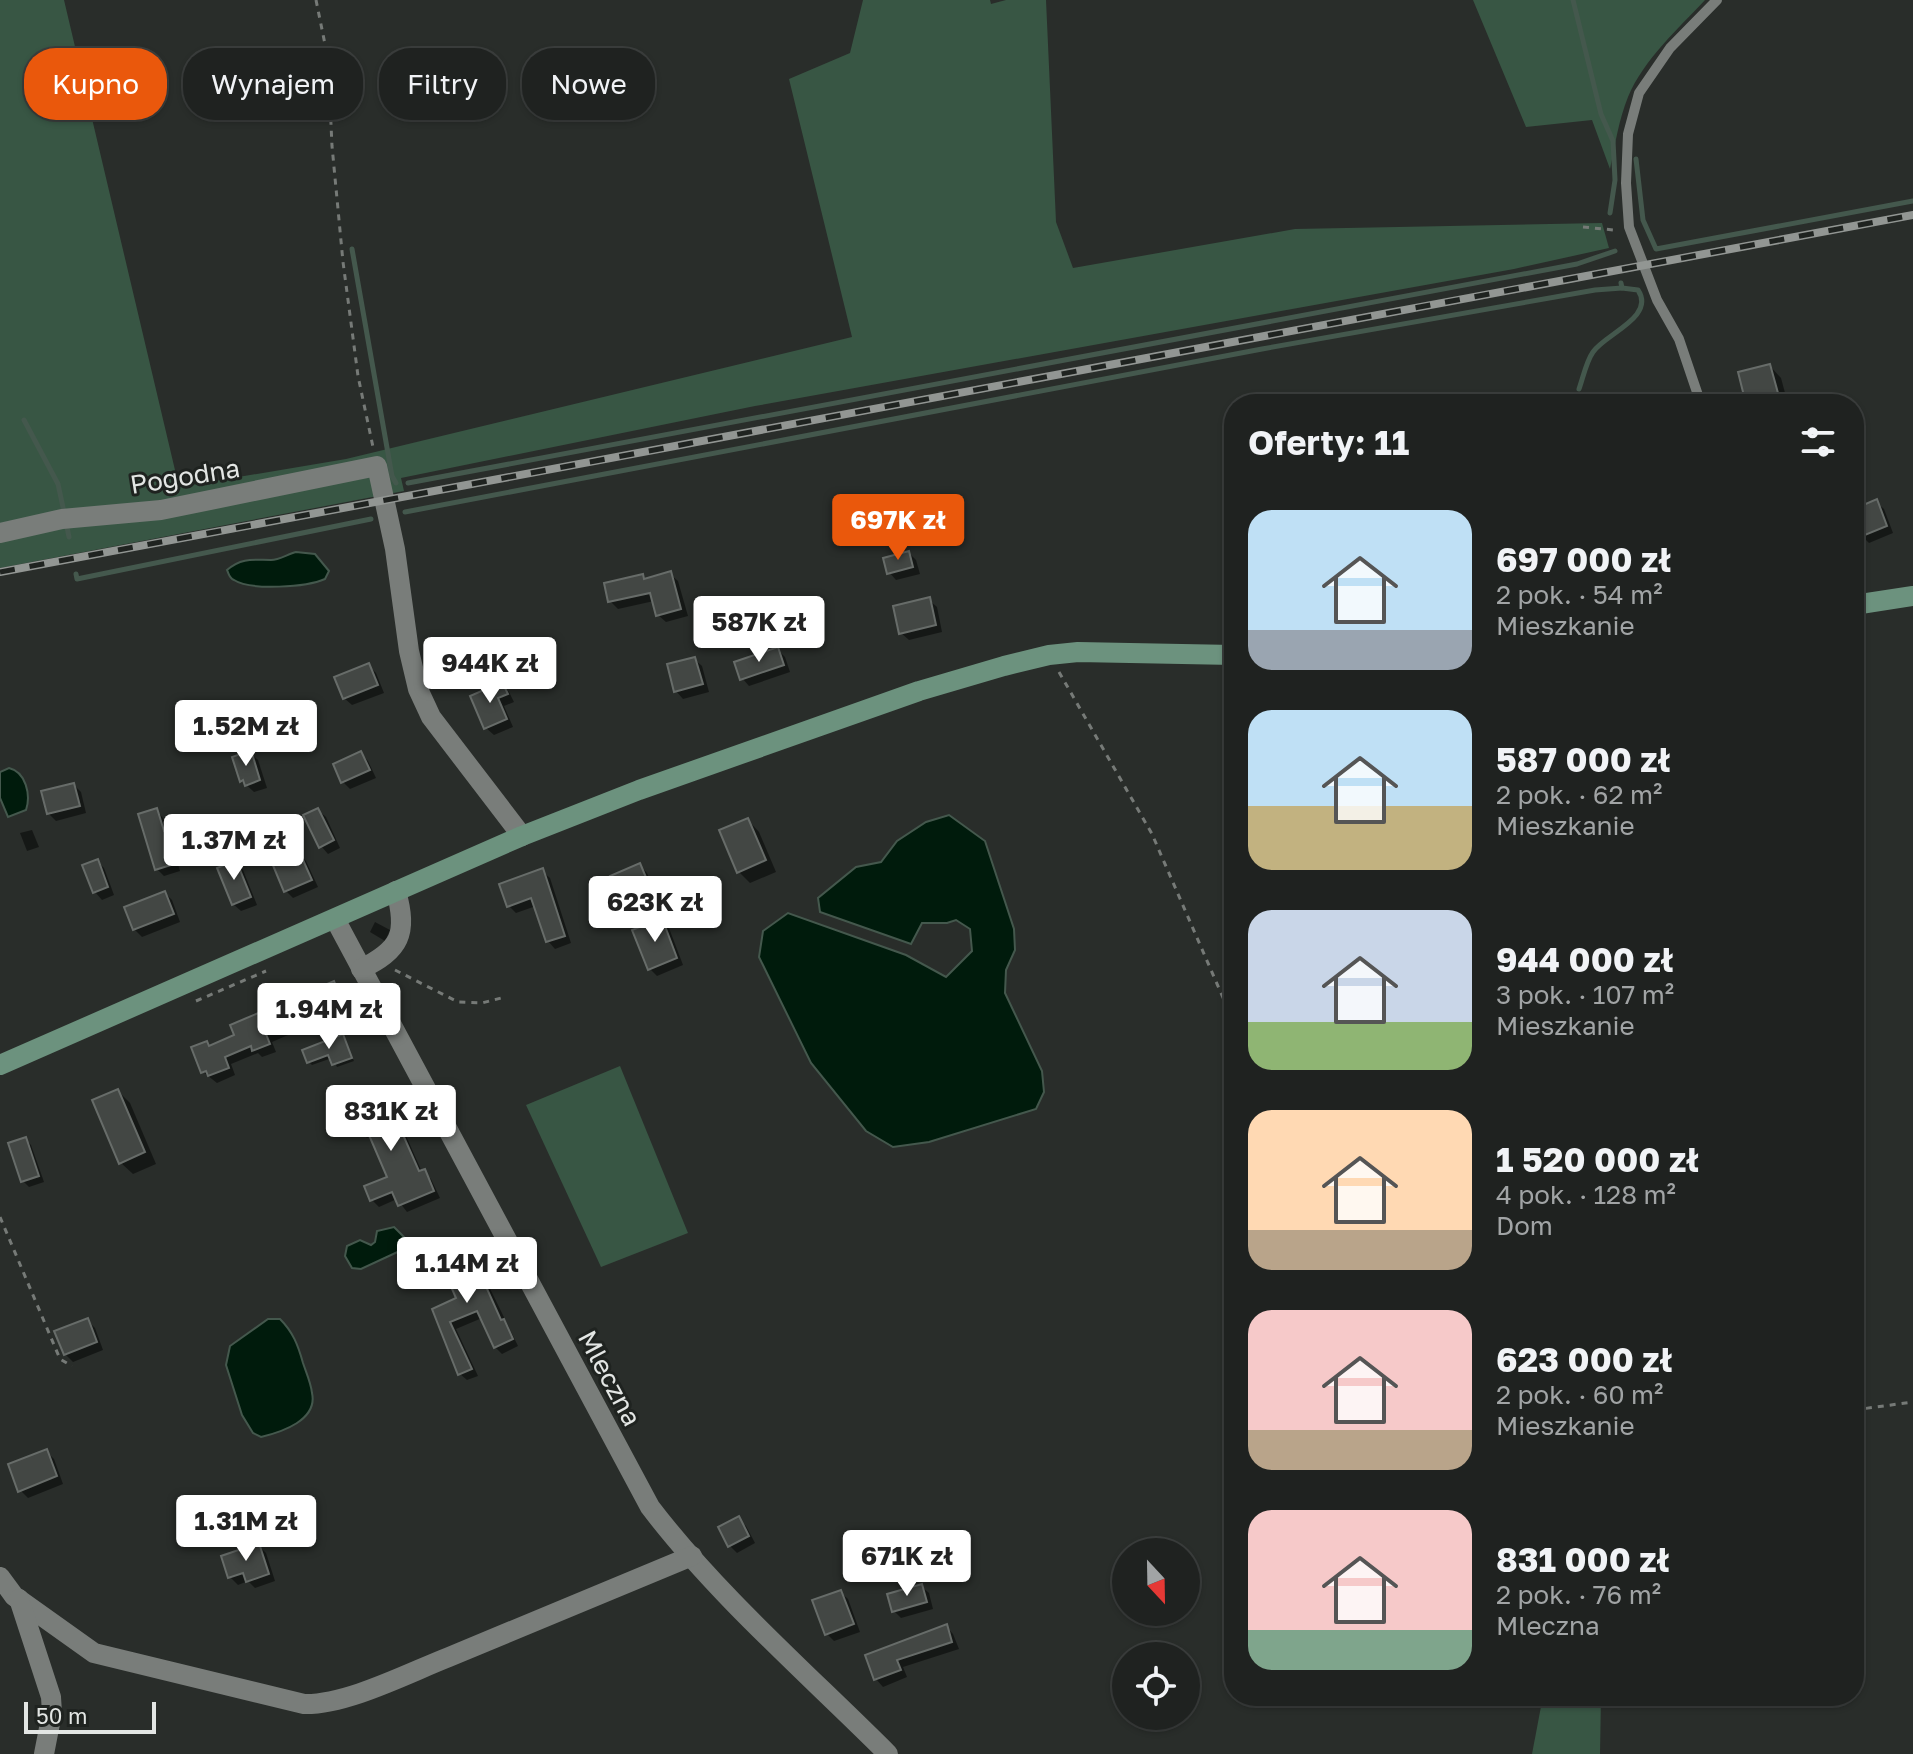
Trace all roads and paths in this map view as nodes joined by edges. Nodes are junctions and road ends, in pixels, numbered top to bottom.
1 (316, 0) edge
2 (1717, 0) edge
3 (1583, 227) dead end
4 (1629, 227) junction
5 (1698, 394) edge
6 (377, 466) junction
7 (0, 533) edge
8 (1913, 596) edge
9 (1864, 603) edge
10 (1049, 655) junction
11 (1224, 655) edge
12 (522, 836) junction
13 (396, 891) junction
14 (335, 919) junction
15 (388, 967) dead end
16 (361, 969) junction
17 (505, 997) dead end
18 (1224, 1000) edge
19 (0, 1065) edge
20 (0, 1217) edge
21 (72, 1366) dead end
22 (1913, 1402) edge
23 (1864, 1409) edge
24 (692, 1556) junction
25 (0, 1577) edge
26 (19, 1599) junction
27 (44, 1754) edge
28 (888, 1754) edge

1 - 6 path
2 - 4 lane
3 - 4 path
4 - 5 lane
6 - 7 street, Pogodna
6 - 12 street
8 - 9 main road
10 - 11 main road
10 - 12 main road
10 - 18 path
12 - 13 main road
13 - 14 main road
13 - 16 street
14 - 16 street, Mleczna
14 - 19 main road
15 - 17 path
16 - 24 street, Mleczna
20 - 21 path
22 - 23 path
24 - 26 street
24 - 28 street, Mleczna
25 - 26 street
26 - 27 street

